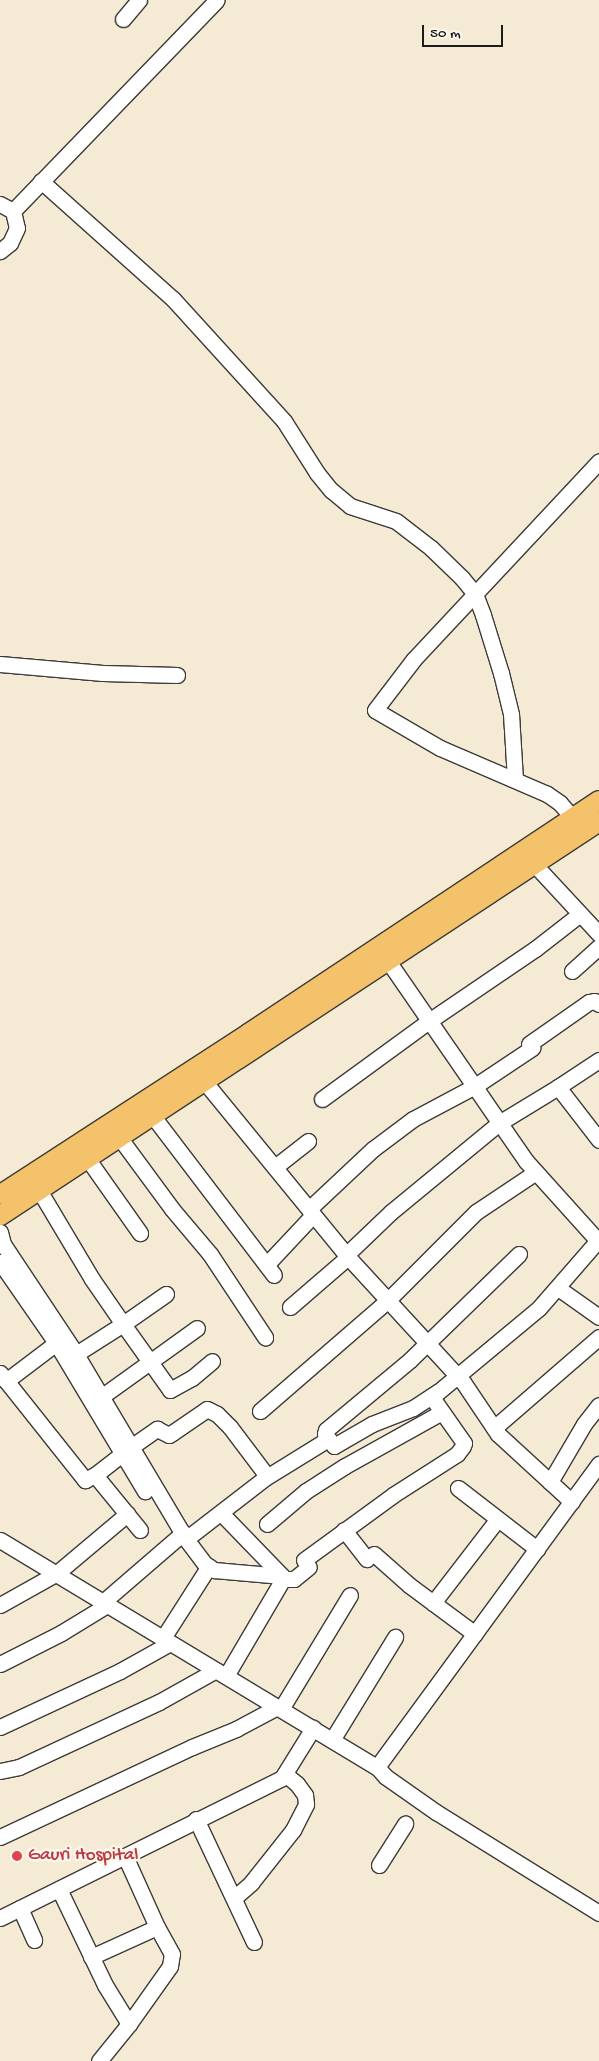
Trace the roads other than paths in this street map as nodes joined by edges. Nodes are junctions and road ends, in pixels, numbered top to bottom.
1 (139, 0) edge
2 (217, 0) edge
3 (123, 19) dead end
4 (40, 181) junction
5 (7, 207) edge
6 (0, 251) edge
7 (599, 461) edge
8 (475, 594) junction
9 (0, 664) edge
10 (177, 675) dead end
11 (515, 779) junction
12 (599, 800) edge
13 (572, 817) junction
14 (599, 820) edge
15 (534, 864) junction
16 (580, 914) junction
17 (599, 934) edge
18 (599, 947) edge
19 (388, 961) junction
20 (572, 971) dead end
21 (599, 1004) edge
22 (429, 1021) junction
23 (599, 1060) edge
24 (204, 1082) junction
25 (475, 1086) junction
26 (558, 1087) junction
27 (322, 1099) dead end
28 (152, 1115) junction
29 (499, 1123) junction
30 (119, 1137) junction
31 (599, 1140) edge
32 (308, 1141) dead end
33 (87, 1158) junction
34 (275, 1168) junction
35 (536, 1172) junction
36 (39, 1190) junction
37 (0, 1194) edge
38 (309, 1209) junction
39 (0, 1215) edge
40 (0, 1232) edge
41 (140, 1233) dead end
42 (598, 1240) edge
43 (519, 1254) dead end
44 (347, 1256) junction
45 (0, 1262) edge
46 (558, 1288) junction
47 (166, 1294) dead end
48 (388, 1300) junction
49 (290, 1307) dead end
50 (599, 1317) edge
51 (123, 1324) junction
52 (197, 1328) dead end
53 (266, 1338) dead end
54 (599, 1338) edge
55 (56, 1343) junction
56 (428, 1343) junction
57 (76, 1354) junction
58 (212, 1361) dead end
59 (151, 1362) junction
60 (458, 1376) junction
61 (3, 1377) edge
62 (102, 1396) junction
63 (431, 1396) junction
64 (599, 1405) edge
65 (260, 1411) dead end
66 (442, 1412) junction
67 (494, 1428) junction
68 (331, 1443) junction
69 (130, 1455) junction
70 (599, 1464) edge
71 (345, 1466) junction
72 (96, 1475) junction
73 (268, 1476) junction
74 (550, 1482) junction
75 (458, 1488) dead end
76 (572, 1502) junction
77 (221, 1513) junction
78 (127, 1514) junction
79 (497, 1520) junction
80 (267, 1524) dead end
81 (140, 1530) dead end
82 (344, 1530) junction
83 (182, 1537) junction
84 (0, 1540) edge
85 (537, 1549) junction
86 (209, 1566) junction
87 (57, 1573) junction
88 (282, 1578) junction
89 (350, 1595) dead end
90 (433, 1603) junction
91 (105, 1604) junction
92 (0, 1605) edge
93 (475, 1634) junction
94 (395, 1637) dead end
95 (166, 1640) junction
96 (0, 1664) edge
97 (221, 1673) junction
98 (279, 1708) junction
99 (0, 1727) edge
100 (313, 1728) junction
101 (332, 1740) junction
102 (377, 1767) junction
103 (0, 1770) edge
104 (285, 1774) junction
105 (196, 1820) junction
106 (405, 1824) dead end
107 (0, 1837) edge
108 (125, 1856) junction
109 (379, 1865) dead end
110 (59, 1889) junction
111 (234, 1898) junction
112 (20, 1908) junction
113 (599, 1913) edge
114 (0, 1918) edge
115 (157, 1928) junction
116 (34, 1940) dead end
117 (254, 1942) dead end
118 (92, 1957) junction
119 (129, 2024) junction
120 (99, 2061) edge

1 - 3 street
2 - 4 street
4 - 5 street
4 - 8 street
5 - 6 street
7 - 8 street
8 - 11 street
8 - 11 street
9 - 10 street
11 - 13 street
12 - 13 main road
13 - 37 main road
14 - 15 main road
15 - 16 street
15 - 19 main road
16 - 17 street
16 - 22 street
18 - 20 street
19 - 22 street
19 - 24 main road
21 - 25 street
22 - 25 street
22 - 27 street
23 - 26 street
24 - 28 main road
24 - 34 street
25 - 29 street
25 - 38 street
26 - 29 street
26 - 31 street
28 - 30 main road
28 - 38 street
29 - 35 street
29 - 44 street
30 - 33 main road
30 - 53 street
32 - 34 street
33 - 36 main road
33 - 41 street
34 - 38 street
35 - 42 street
35 - 48 street
36 - 39 main road
36 - 51 street
38 - 44 street
40 - 57 street
42 - 46 street
43 - 56 street
44 - 48 street
44 - 49 street
45 - 55 street
46 - 50 street
46 - 60 street
47 - 51 street
48 - 56 street
48 - 65 street
51 - 57 street
51 - 59 street
52 - 59 street
54 - 67 street
55 - 61 street
55 - 69 street
56 - 60 street
56 - 68 street
57 - 62 street
58 - 59 street
59 - 62 street
60 - 63 street
60 - 67 street
61 - 72 street
62 - 69 street
63 - 66 street
63 - 68 street
64 - 74 street
66 - 71 street
66 - 82 street
67 - 74 street
68 - 71 street
68 - 73 street
69 - 72 street
69 - 73 street
69 - 83 street
70 - 76 street
71 - 80 street
72 - 78 street
73 - 77 street
74 - 76 street
75 - 79 street
76 - 85 street
77 - 83 street
77 - 88 street
78 - 81 street
78 - 87 street
79 - 85 street
79 - 90 street
82 - 88 street
82 - 90 street
83 - 86 street
83 - 91 street
84 - 87 street
85 - 93 street
86 - 88 street
86 - 95 street
87 - 91 street
87 - 92 street
88 - 97 street
89 - 98 street
90 - 93 street
91 - 95 street
91 - 96 street
93 - 102 street
94 - 101 street
95 - 97 street
95 - 99 street
97 - 98 street
97 - 103 street
98 - 100 street
98 - 107 street
100 - 101 street
100 - 104 street
101 - 102 street
102 - 113 street
104 - 105 street
104 - 111 street
105 - 108 street
105 - 111 street
106 - 109 street
108 - 110 street
108 - 115 street
110 - 112 street
110 - 118 street
111 - 117 street
112 - 114 street
112 - 116 street
115 - 118 street
115 - 119 street
118 - 119 street
119 - 120 street

